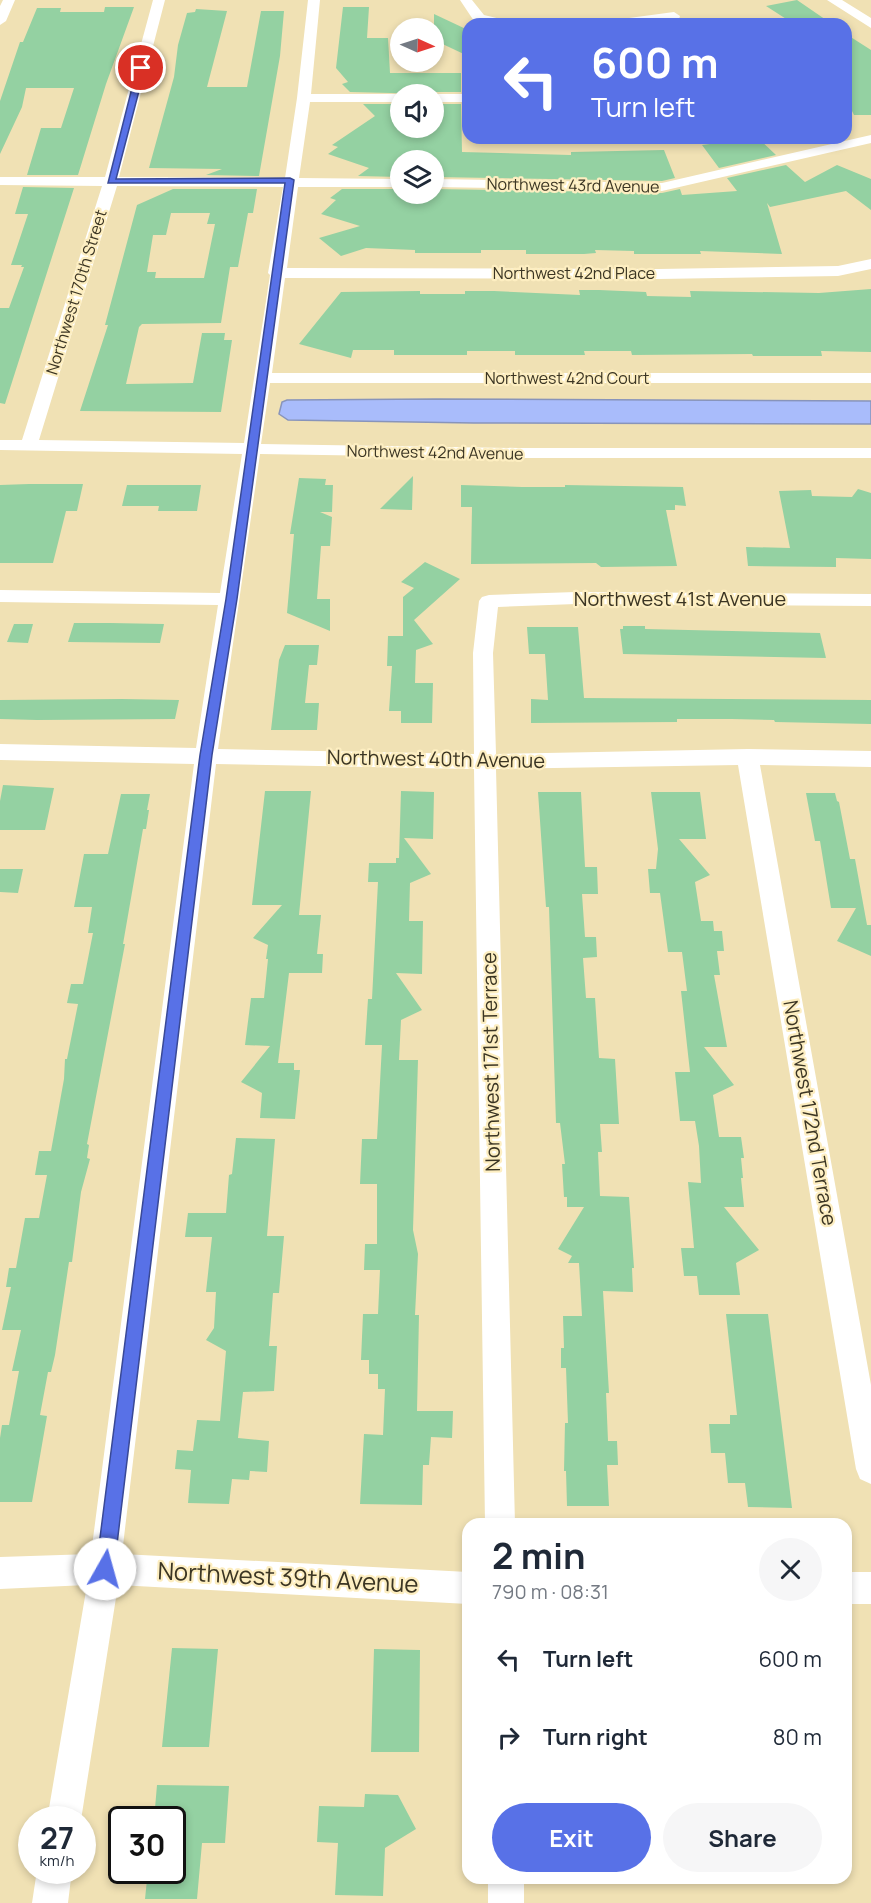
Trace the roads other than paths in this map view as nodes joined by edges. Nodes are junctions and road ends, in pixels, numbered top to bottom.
1 (9, 0) edge
2 (159, 0) edge
3 (314, 0) edge
4 (466, 0) edge
5 (833, 0) edge
6 (479, 18) edge
7 (642, 18) edge
8 (678, 18) edge
9 (0, 21) edge
10 (871, 24) edge
11 (304, 98) junction
12 (390, 98) edge
13 (444, 98) edge
14 (462, 99) edge
15 (871, 139) edge
16 (852, 141) edge
17 (836, 144) edge
18 (852, 144) edge
19 (865, 153) dead end
20 (290, 180) junction
21 (0, 181) edge
22 (111, 181) junction
23 (390, 183) edge
24 (444, 183) edge
25 (871, 264) edge
26 (276, 273) junction
27 (262, 378) junction
28 (871, 378) edge
29 (0, 445) edge
30 (29, 445) junction
31 (252, 448) junction
32 (871, 453) edge
33 (0, 596) edge
34 (231, 599) junction
35 (871, 600) edge
36 (489, 601) joint
37 (0, 752) edge
38 (206, 755) junction
39 (748, 757) junction
40 (871, 759) edge
41 (485, 762) junction
42 (871, 1469) edge
43 (500, 1518) edge
44 (105, 1569) junction
45 (0, 1573) edge
46 (462, 1588) edge
47 (852, 1588) edge
48 (871, 1588) edge
49 (66, 1806) edge
50 (53, 1884) edge
51 (506, 1884) edge
52 (50, 1903) edge
53 (506, 1903) edge

1 - 9 street
2 - 22 street, Northwest 170th Street
3 - 11 street
4 - 6 street
5 - 10 street
7 - 8 street
11 - 12 street
11 - 20 street
13 - 14 street
15 - 16 street, Northwest 43rd Avenue
17 - 24 street, Northwest 43rd Avenue
18 - 19 street
20 - 22 street
20 - 23 street
20 - 26 street
21 - 22 street
22 - 30 street, Northwest 170th Street
25 - 26 street, Northwest 42nd Place
26 - 27 street
27 - 28 street, Northwest 42nd Court
27 - 31 street
29 - 30 street, Northwest 42nd Avenue
30 - 31 street, Northwest 42nd Avenue
31 - 32 street, Northwest 42nd Avenue
31 - 34 street
33 - 34 street
34 - 38 street
35 - 36 street, Northwest 41st Avenue
36 - 41 street, Northwest 171st Terrace
37 - 38 street, Northwest 40th Avenue
38 - 41 street, Northwest 40th Avenue
38 - 44 street
39 - 40 street, Northwest 40th Avenue
39 - 41 street, Northwest 40th Avenue
39 - 42 street, Northwest 172nd Terrace
41 - 43 street, Northwest 171st Terrace
44 - 45 street, Northwest 39th Avenue
44 - 46 street, Northwest 39th Avenue
44 - 49 street
47 - 48 street
50 - 52 street
51 - 53 street

